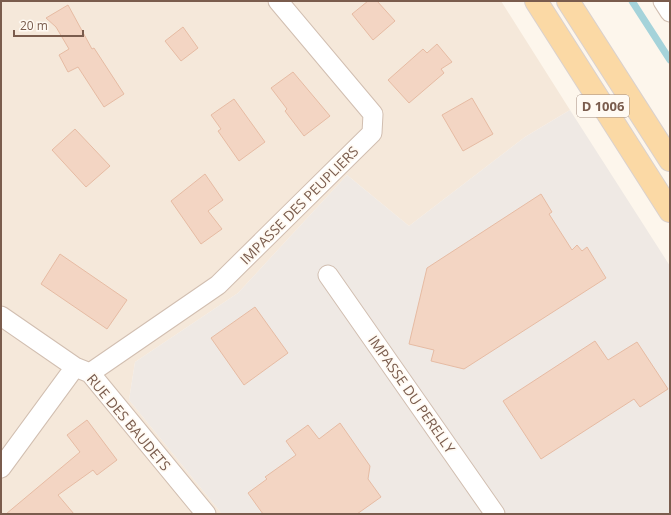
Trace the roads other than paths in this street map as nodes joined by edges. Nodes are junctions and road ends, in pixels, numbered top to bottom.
1 (278, 1) edge
2 (536, 1) edge
3 (568, 1) edge
4 (663, 1) edge
5 (670, 12) edge
6 (670, 160) edge
7 (670, 211) edge
8 (328, 275) dead end
9 (1, 316) edge
10 (82, 370) junction
11 (1, 468) edge
12 (206, 514) edge
13 (495, 514) edge

1 - 10 street, IMPASSE DES PEUPLIERS
2 - 7 main road, D 1006
3 - 6 main road, D 1006
4 - 5 street
8 - 13 street, IMPASSE DU PERELLY
9 - 10 street, RUE DES BAUDETS
10 - 11 street, IMPASSE DES PEUPLIERS
10 - 12 street, RUE DES BAUDETS

